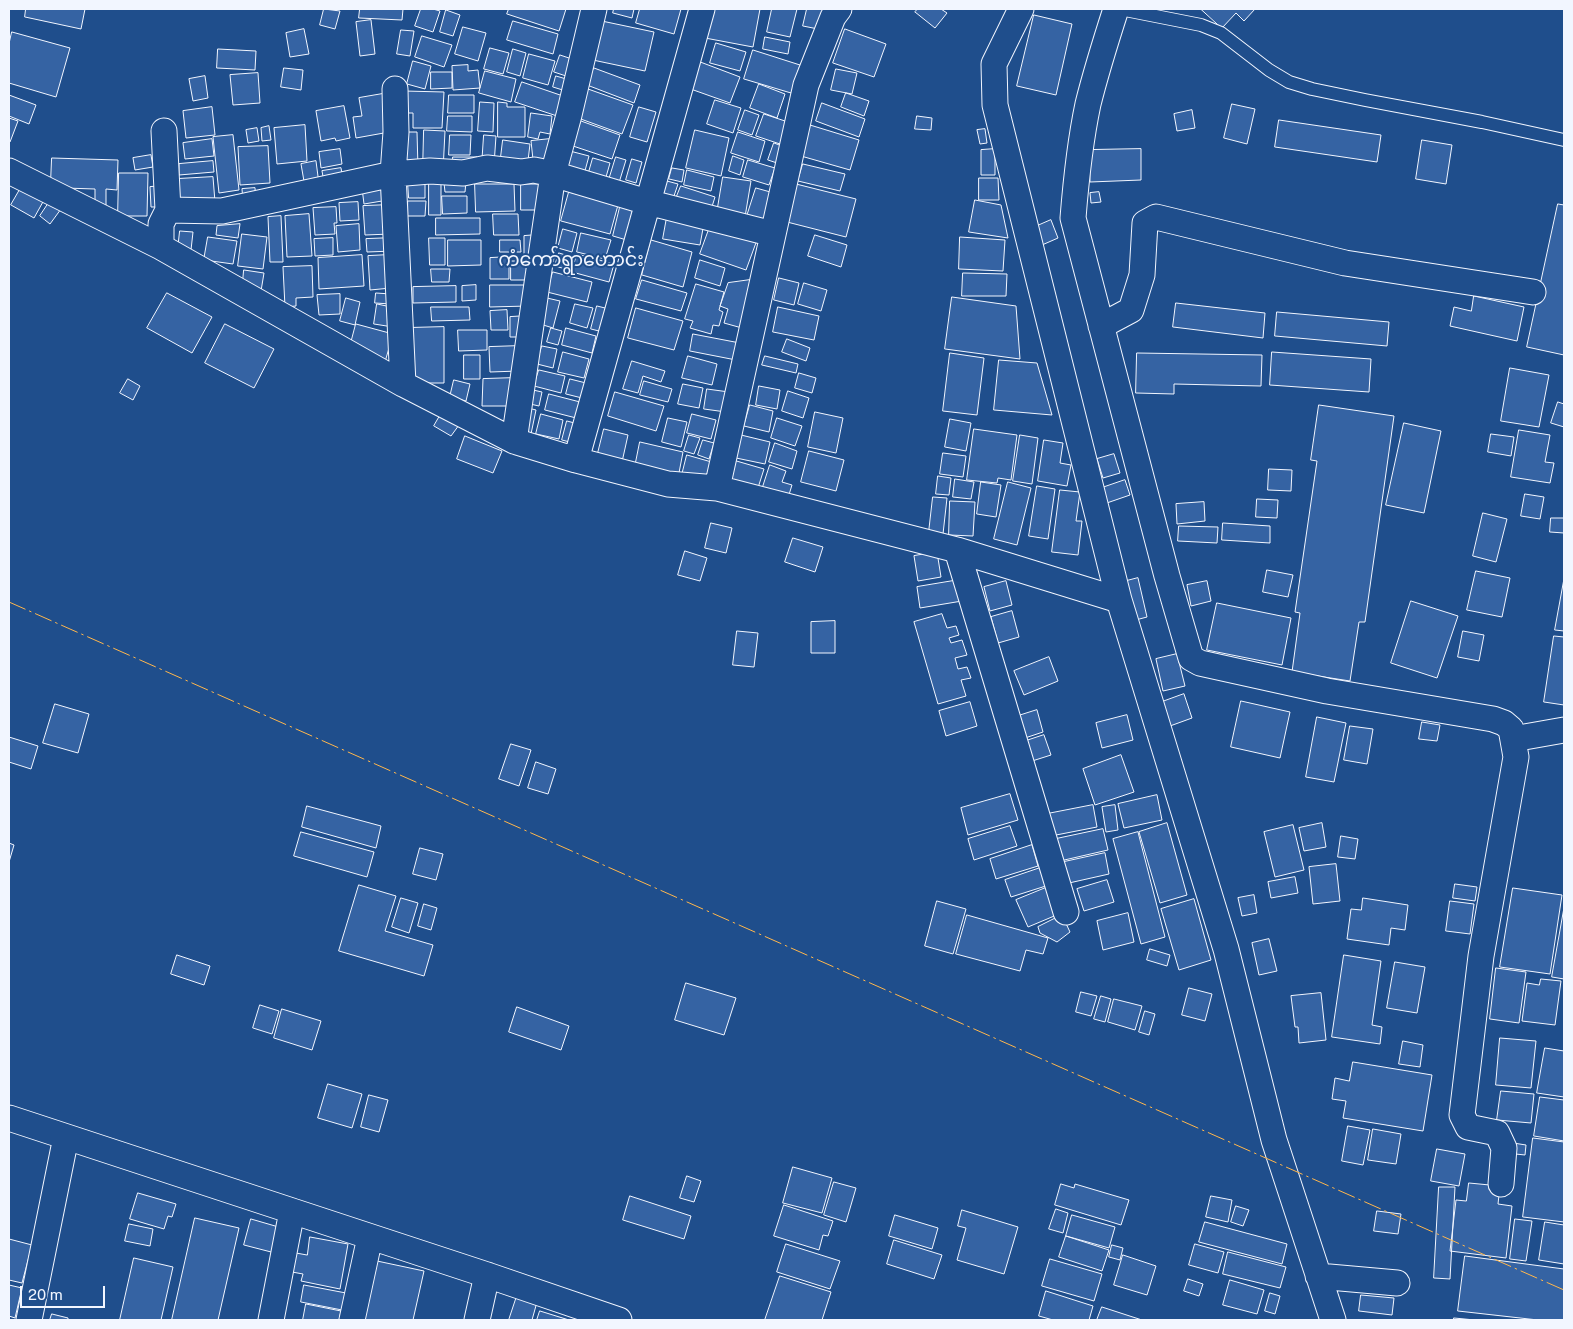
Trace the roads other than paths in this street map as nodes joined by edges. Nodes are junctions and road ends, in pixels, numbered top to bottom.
1 (594, 9) edge
2 (702, 9) edge
3 (839, 9) edge
4 (1021, 9) edge
5 (1116, 9) edge
6 (1120, 9) edge
7 (394, 90) dead end
8 (164, 131) dead end
9 (1564, 140) edge
10 (9, 171) edge
11 (393, 174) junction
12 (552, 174) junction
13 (647, 202) junction
14 (168, 210) junction
15 (773, 234) junction
16 (162, 247) junction
17 (1533, 292) dead end
18 (1101, 326) junction
19 (403, 384) junction
20 (514, 441) junction
21 (576, 460) junction
22 (717, 488) junction
23 (957, 550) junction
24 (1119, 600) junction
25 (1564, 730) edge
26 (1513, 739) junction
27 (1066, 912) dead end
28 (9, 1118) edge
29 (66, 1137) junction
30 (1501, 1184) dead end
31 (292, 1211) junction
32 (370, 1237) junction
33 (487, 1275) junction
34 (1318, 1276) junction
35 (1397, 1283) dead end
36 (613, 1319) edge
37 (29, 1320) edge
38 (271, 1320) edge
39 (352, 1320) edge
40 (477, 1320) edge
41 (1333, 1320) edge

1 - 12 street
2 - 13 street
3 - 15 street
4 - 24 street
5 - 18 street
6 - 9 lane
7 - 11 street
8 - 14 street
10 - 16 street
11 - 12 street
11 - 14 street
11 - 19 street
12 - 13 street
12 - 20 street
13 - 15 street
13 - 21 street
14 - 16 street
15 - 22 street
16 - 19 street
17 - 18 street
18 - 26 street
19 - 20 street
20 - 21 street
21 - 22 street
22 - 23 street
23 - 24 street
23 - 27 street
24 - 34 street
25 - 26 street
26 - 30 street
28 - 29 street
29 - 31 street
29 - 37 street
31 - 32 street
31 - 38 street
32 - 33 street
32 - 39 street
33 - 36 street
33 - 40 street
34 - 35 street
34 - 41 street

